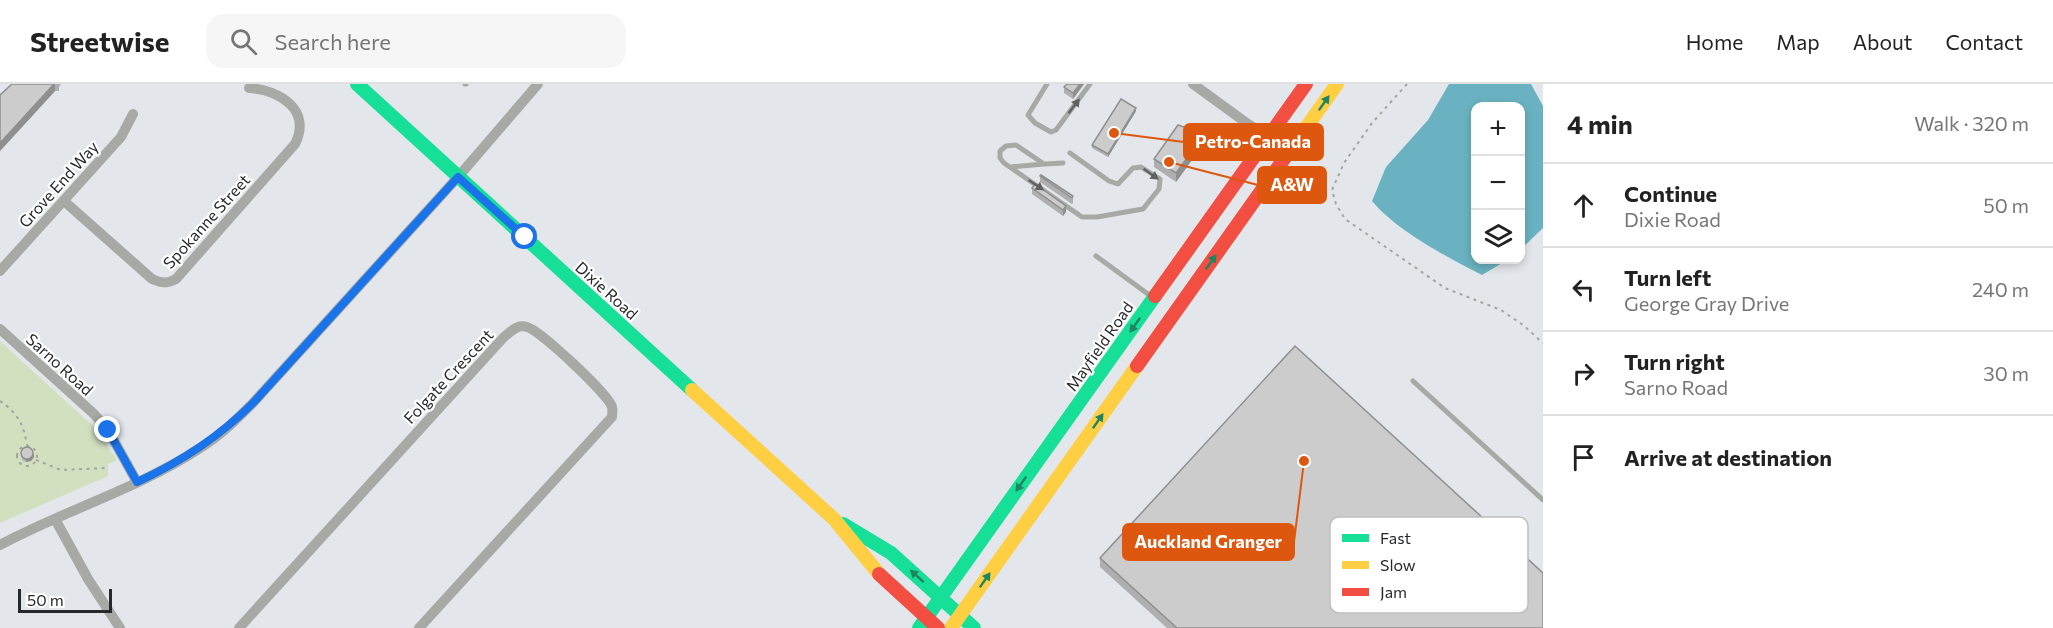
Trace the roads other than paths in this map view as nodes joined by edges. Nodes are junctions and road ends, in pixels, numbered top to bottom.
1 (357, 84) edge
2 (538, 84) edge
3 (1047, 84) edge
4 (1090, 84) edge
5 (1193, 84) edge
6 (1306, 84) edge
7 (1337, 84) edge
8 (249, 88) dead end
9 (133, 114) dead end
10 (1268, 136) junction
11 (1290, 149) junction
12 (1070, 153) dead end
13 (1063, 163) dead end
14 (1044, 164) junction
15 (1010, 167) junction
16 (458, 177) junction
17 (64, 201) junction
18 (1096, 256) dead end
19 (0, 271) edge
20 (1154, 298) junction
21 (0, 329) edge
22 (1413, 381) dead end
23 (137, 482) junction
24 (1543, 500) edge
25 (55, 519) junction
26 (834, 519) junction
27 (0, 545) edge
28 (941, 597) junction
29 (960, 616) junction
30 (923, 623) edge
31 (120, 628) edge
32 (238, 628) edge
33 (419, 628) edge
34 (938, 628) edge
35 (951, 628) edge
36 (974, 628) edge

1 - 16 main road, Dixie Road
2 - 16 street
3 -> 4 lane
5 - 10 street
6 - 10 main road, Mayfield Road
11 -> 7 main road
8 - 17 street, Spokanne Street
9 - 17 street, Grove End Way
10 - 11 street
10 - 20 main road, Mayfield Road
29 -> 11 main road
12 - 15 lane
13 - 14 lane
14 - 15 lane
14 - 15 lane
16 - 23 street
16 - 26 main road, Dixie Road
17 - 19 street, Grove End Way
18 - 20 lane
20 -> 28 main road, Mayfield Road
21 - 23 street, Sarno Road
22 - 24 lane
23 - 25 street
25 - 27 street
25 - 31 street
28 -> 26 main road, Dixie Road
26 - 30 main road, Dixie Road
28 - 29 main road, Dixie Road
28 - 30 main road, Mayfield Road
29 - 35 main road
29 - 36 main road, Dixie Road
30 - 34 main road, Dixie Road
32 - 33 street, Folgate Crescent

